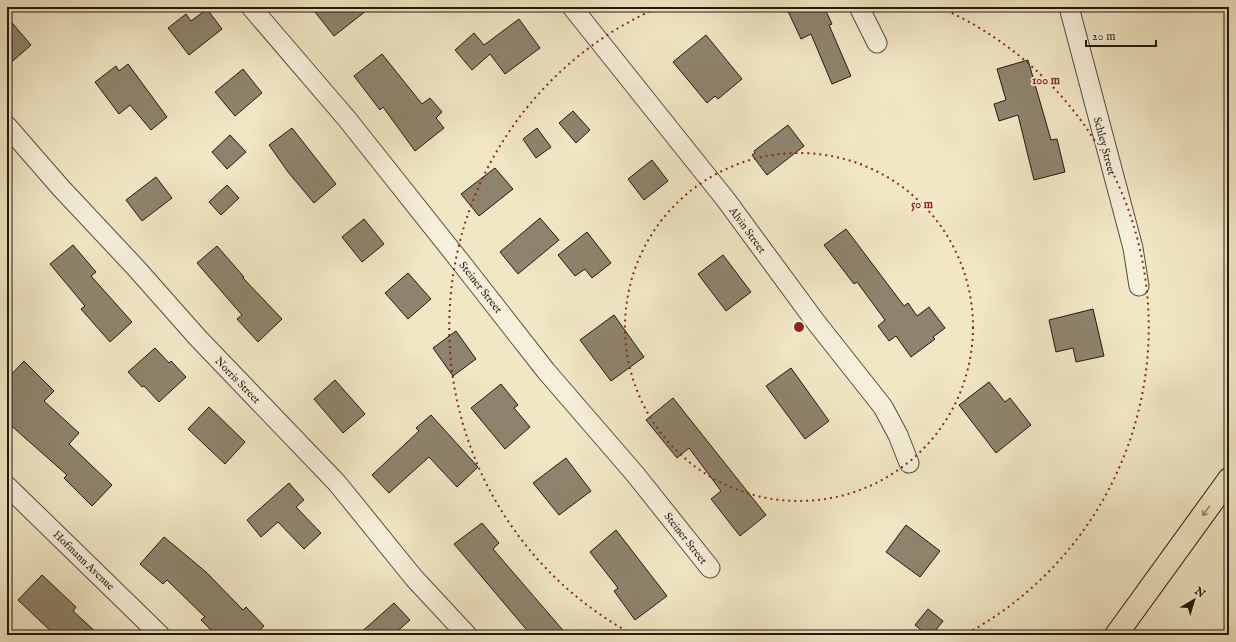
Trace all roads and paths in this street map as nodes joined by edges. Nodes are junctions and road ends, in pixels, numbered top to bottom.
1 (251, 7) edge
2 (572, 7) edge
3 (859, 7) edge
4 (1069, 7) edge
5 (877, 43) dead end
6 (7, 126) edge
7 (1139, 286) dead end
8 (909, 463) dead end
9 (1229, 479) edge
10 (7, 486) edge
11 (710, 568) dead end
12 (160, 635) edge
13 (467, 635) edge
14 (1116, 635) edge

1 - 11 street, Steiner Street
2 - 8 street, Alvin Street
3 - 5 street
4 - 7 street, Schley Street
6 - 13 street, Norris Street
9 -> 14 highway
10 - 12 street, Hofmann Avenue

